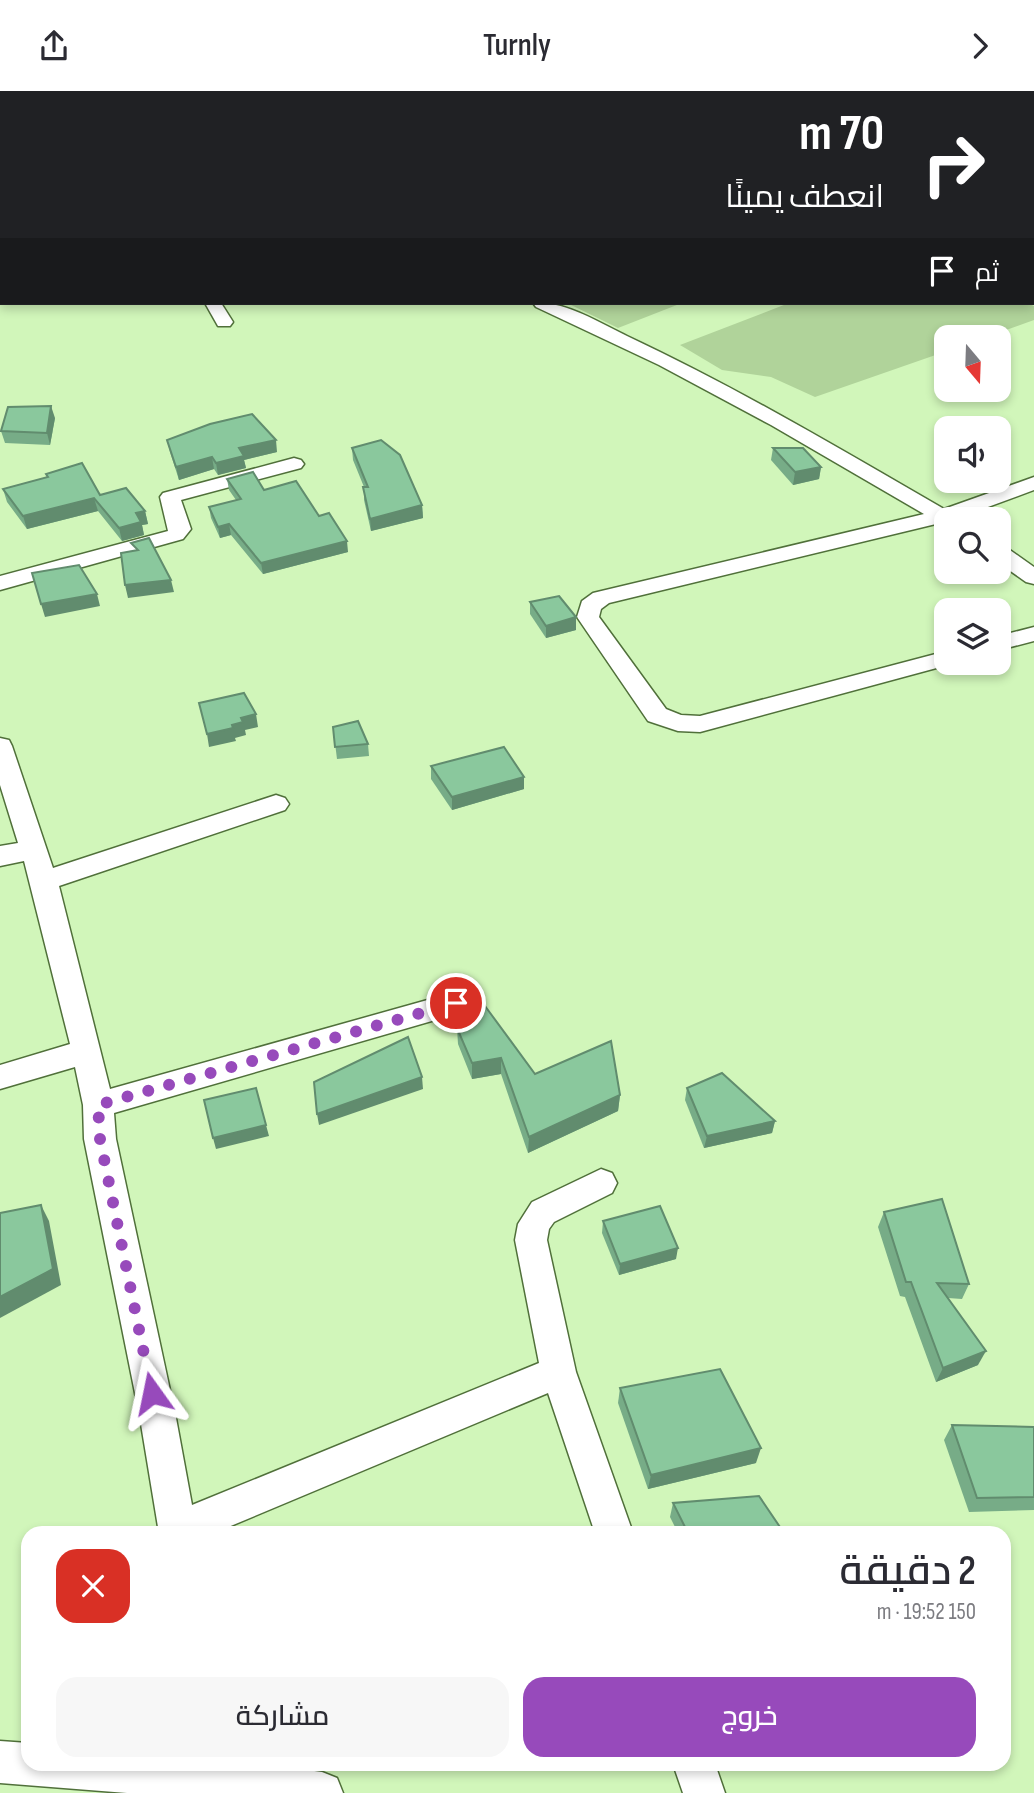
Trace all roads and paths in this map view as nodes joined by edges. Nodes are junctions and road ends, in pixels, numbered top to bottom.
1 (214, 305) edge
2 (546, 305) edge
3 (224, 322) dead end
4 (294, 464) dead end
5 (1034, 483) edge
6 (974, 507) edge
7 (934, 511) edge
8 (934, 521) edge
9 (1011, 561) edge
10 (1034, 577) edge
11 (0, 583) edge
12 (1034, 634) edge
13 (1011, 640) edge
14 (934, 661) edge
15 (0, 746) edge
16 (276, 804) dead end
17 (32, 850) junction
18 (0, 856) edge
19 (44, 881) junction
20 (456, 1003) dead end
21 (87, 1051) junction
22 (0, 1077) edge
23 (98, 1105) junction
24 (601, 1183) dead end
25 (558, 1372) junction
26 (177, 1526) edge
27 (190, 1526) edge
28 (612, 1526) edge
29 (0, 1762) edge
30 (21, 1765) edge
31 (64, 1771) edge
32 (696, 1771) edge
33 (214, 1772) edge
34 (157, 1784) edge
35 (322, 1793) edge
36 (704, 1793) edge

1 - 3 street
2 - 7 street
4 - 11 street
5 - 6 street
8 - 14 street
9 - 10 street
12 - 13 street
15 - 17 street
16 - 19 street
17 - 18 street
17 - 19 street
19 - 21 street
20 - 23 street
21 - 22 street
21 - 23 street
23 - 26 street
24 - 25 street
25 - 27 street
25 - 28 street
29 - 30 street
31 - 34 street
32 - 36 street
33 - 34 street
33 - 35 street

